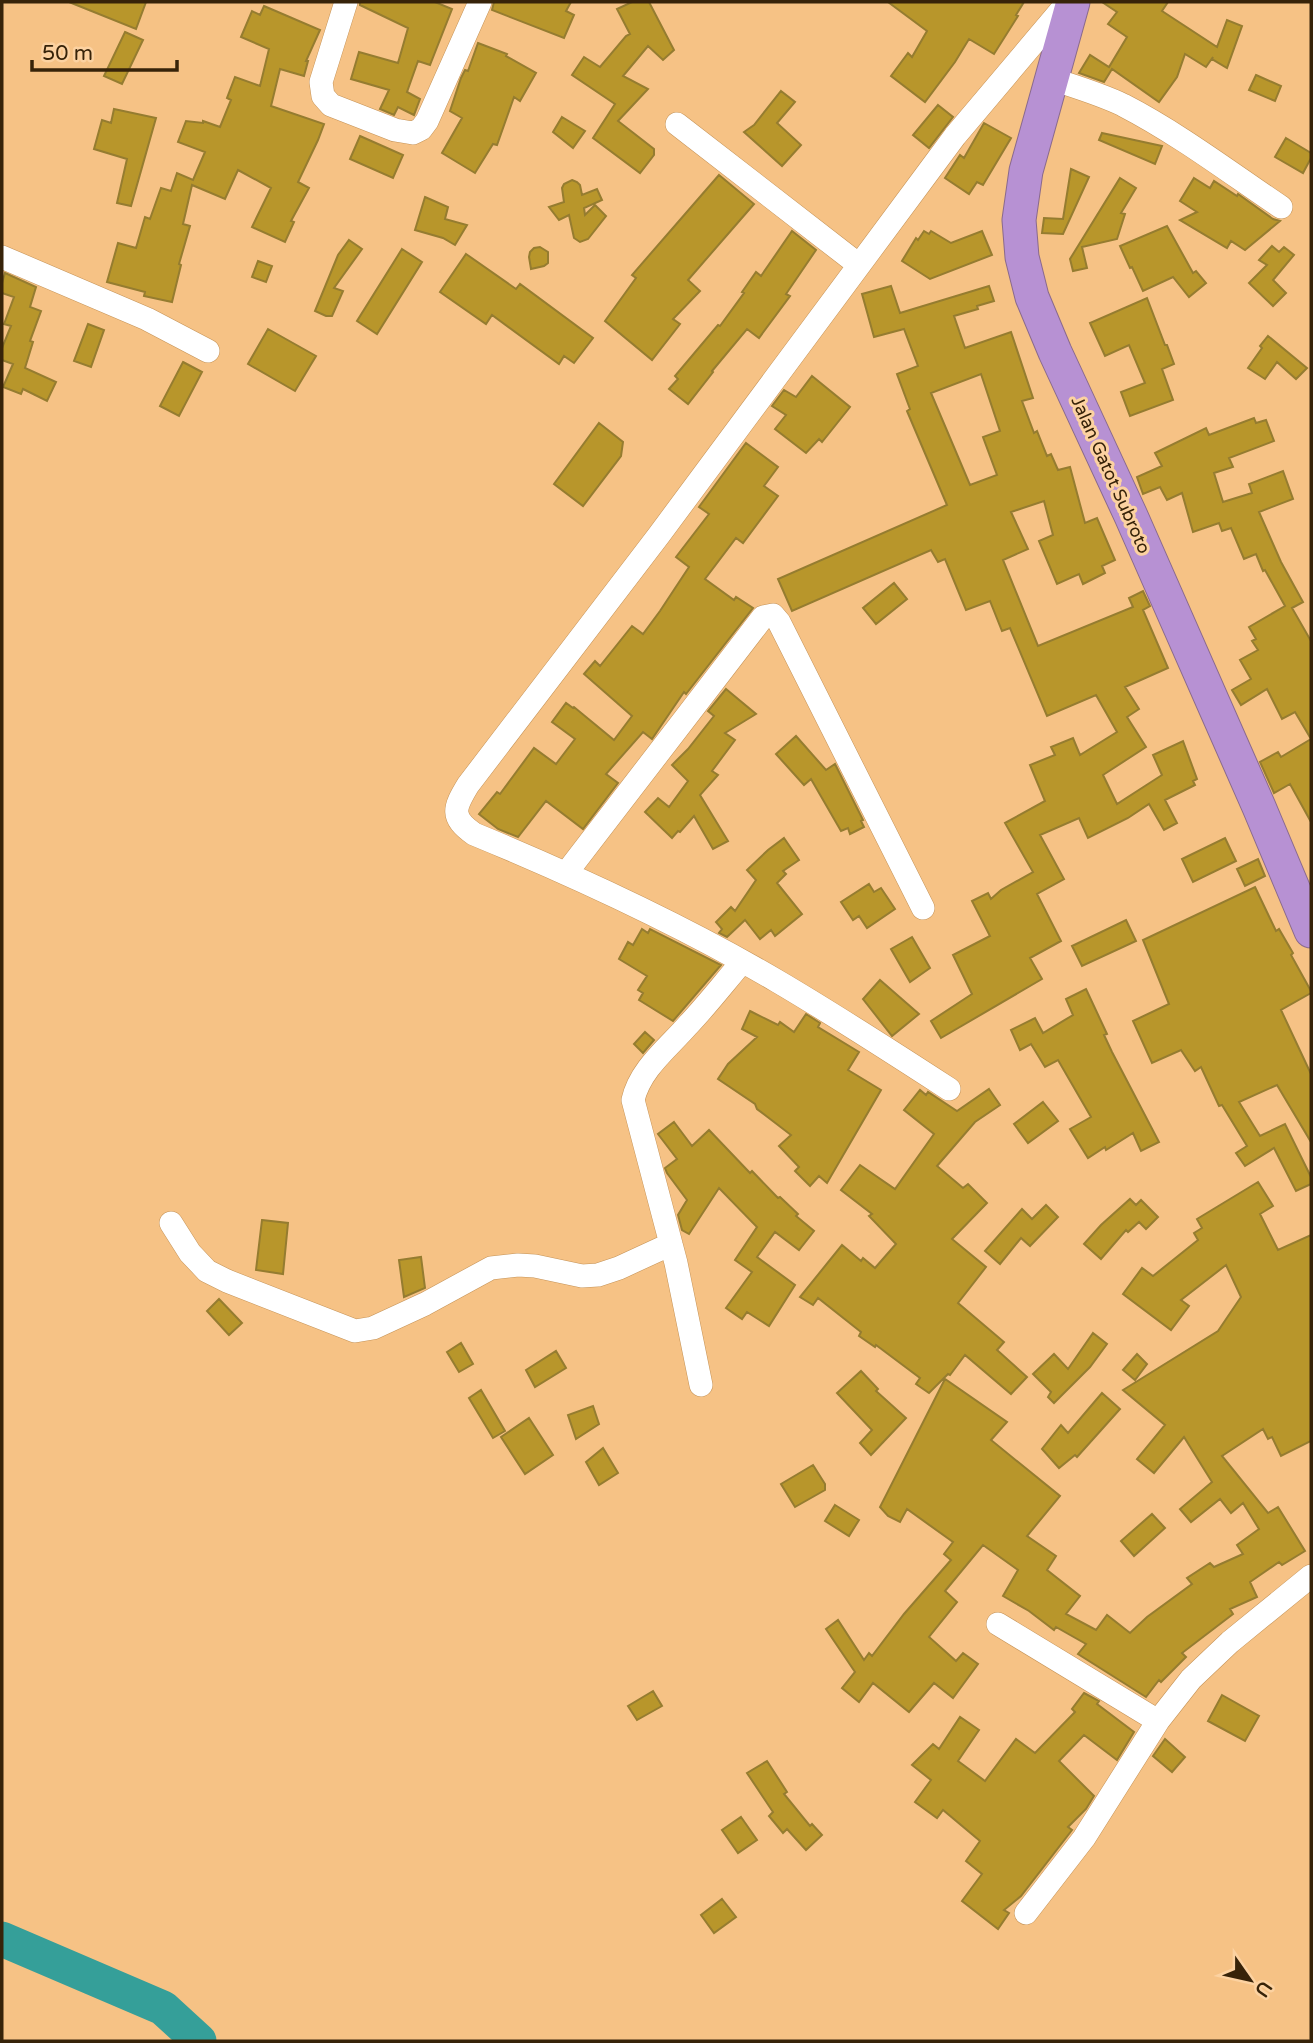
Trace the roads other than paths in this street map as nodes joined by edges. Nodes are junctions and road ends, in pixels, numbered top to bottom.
1 (346, 2) edge
2 (480, 2) edge
3 (1071, 2) edge
4 (1052, 79) junction
5 (677, 124) dead end
6 (1281, 206) dead end
7 (2, 257) edge
8 (859, 265) junction
9 (208, 351) dead end
10 (567, 872) junction
11 (923, 908) dead end
12 (1311, 931) edge
13 (742, 962) junction
14 (949, 1089) dead end
15 (172, 1223) dead end
16 (671, 1244) junction
17 (701, 1385) dead end
18 (1311, 1576) edge
19 (998, 1624) dead end
20 (1158, 1721) junction
21 (1026, 1913) dead end

1 - 2 street
3 - 4 highway, Jalan Gatot Subroto
3 - 8 street
4 - 6 street
4 - 12 highway, Jalan Gatot Subroto
5 - 8 street
7 - 9 street
8 - 10 street
10 - 11 street
10 - 13 street
13 - 14 street
13 - 16 street
15 - 16 street
16 - 17 street
18 - 20 street
19 - 20 street
20 - 21 street

